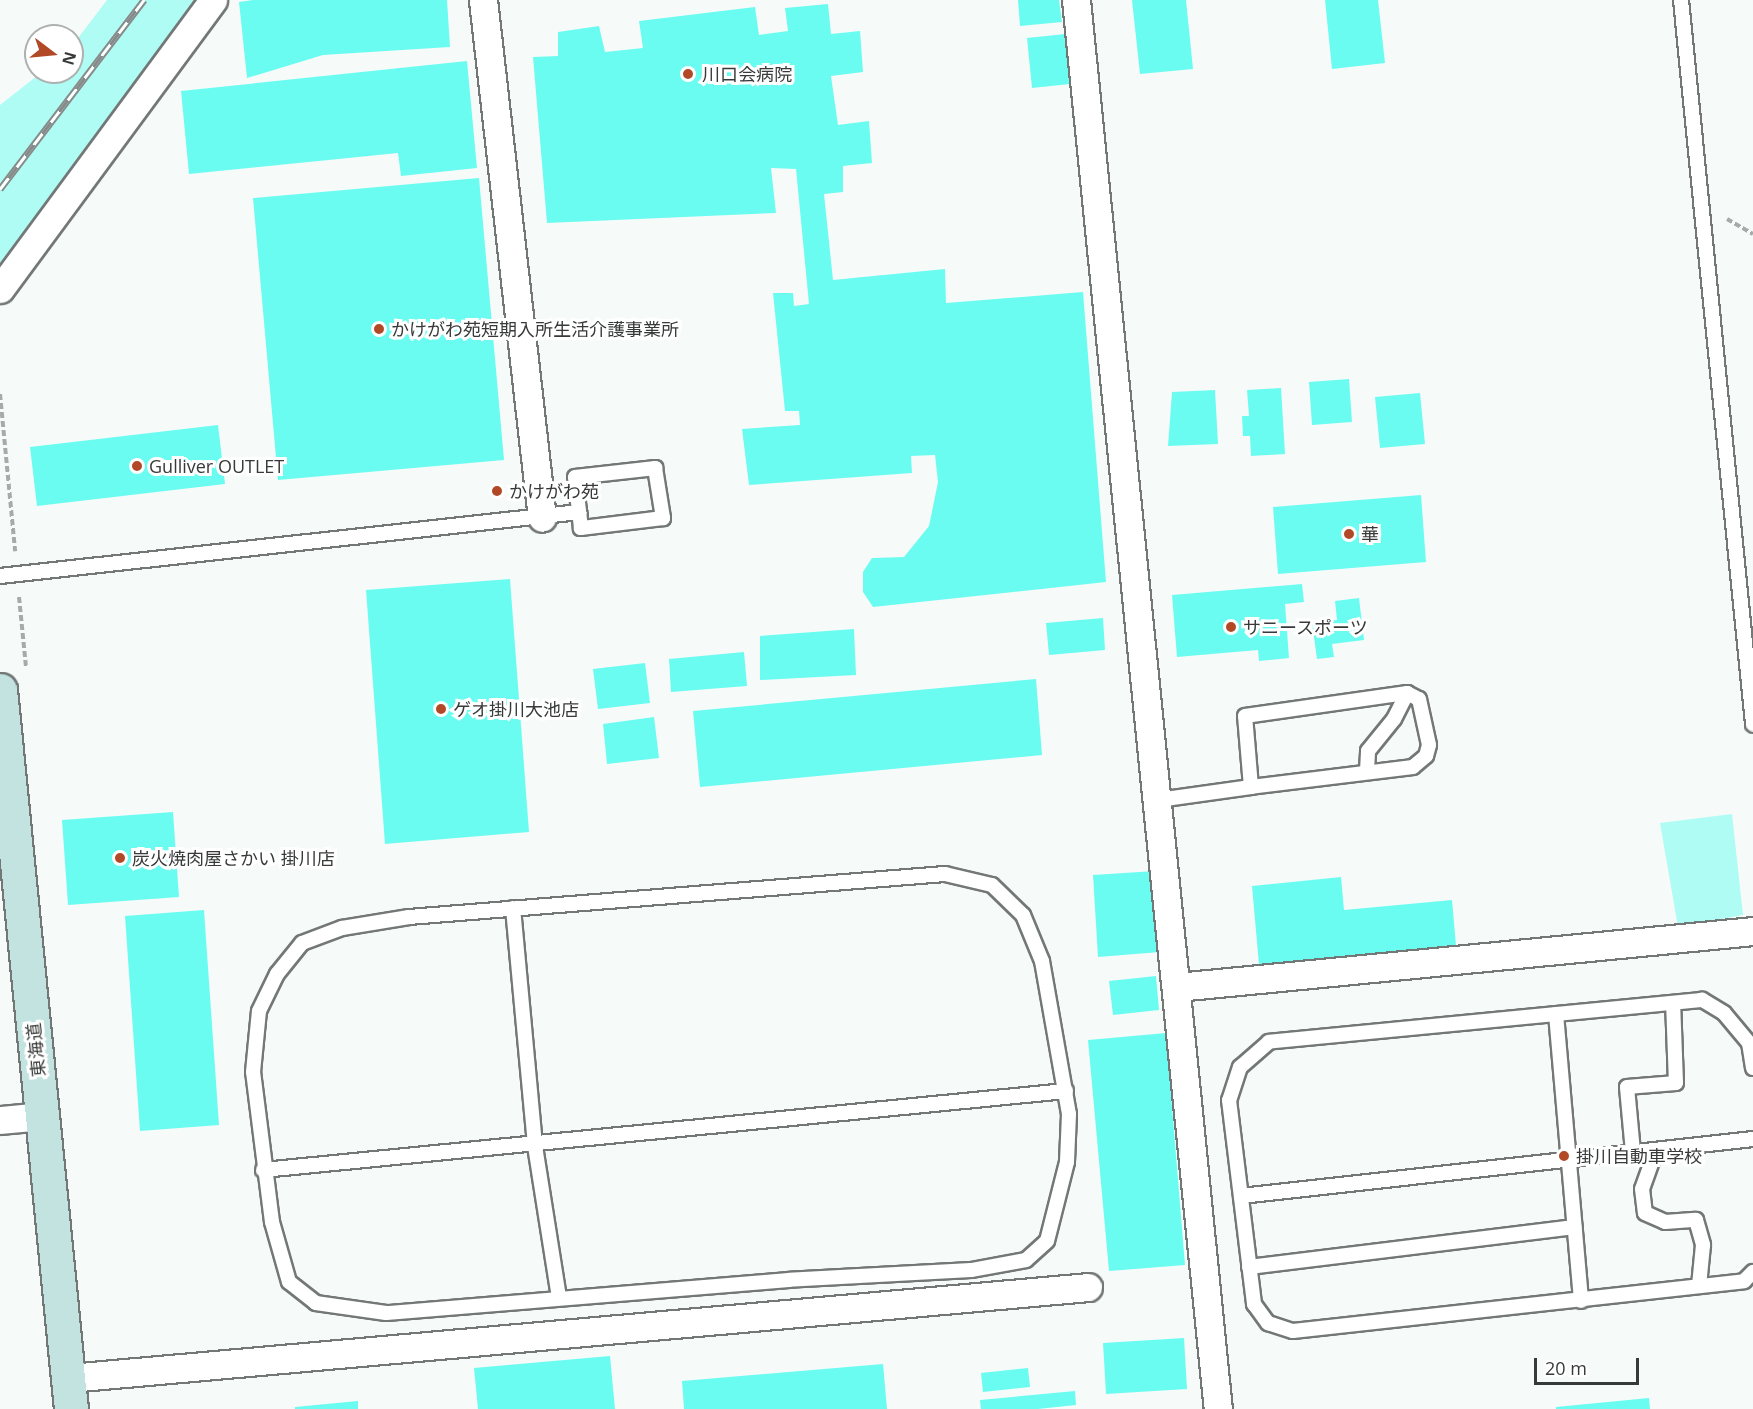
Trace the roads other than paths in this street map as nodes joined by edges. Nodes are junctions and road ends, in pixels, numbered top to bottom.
1 (213, 0) edge
2 (483, 0) edge
3 (1076, 0) edge
4 (1681, 0) edge
5 (0, 289) edge
6 (579, 512) junction
7 (542, 518) junction
8 (0, 576) edge
9 (0, 690) edge
10 (1407, 693) junction
11 (1753, 724) edge
12 (1367, 771) junction
13 (1251, 787) junction
14 (1158, 800) junction
15 (513, 908) junction
16 (1753, 931) edge
17 (1177, 987) junction
18 (1672, 1003) junction
19 (1556, 1014) junction
20 (1753, 1068) edge
21 (1066, 1091) junction
22 (43, 1116) junction
23 (0, 1120) edge
24 (1753, 1139) edge
25 (535, 1146) junction
26 (1656, 1150) junction
27 (1633, 1152) junction
28 (1569, 1160) junction
29 (263, 1170) junction
30 (1241, 1196) junction
31 (1575, 1227) junction
32 (1249, 1267) junction
33 (1753, 1272) edge
34 (1699, 1286) junction
35 (1088, 1287) dead end
36 (559, 1298) junction
37 (1581, 1301) junction
38 (70, 1393) edge
39 (1218, 1409) edge

1 - 5 street
2 - 7 street
3 - 14 street
4 - 11 lane
6 - 6 lane
6 - 7 lane
7 - 8 lane
9 - 22 main road, 東海道
10 - 12 lane
10 - 12 lane
10 - 13 lane
12 - 13 lane
13 - 14 lane
14 - 17 street
15 - 21 lane
15 - 25 lane
15 - 29 lane
16 - 17 street
17 - 39 street
18 - 19 lane
18 - 20 lane
18 - 27 lane
19 - 28 lane
19 - 30 lane
21 - 25 lane
21 - 36 lane
22 - 23 street
22 - 38 main road, 東海道
24 - 26 lane
25 - 29 lane
25 - 36 lane
26 - 27 lane
26 - 34 lane
27 - 28 lane
28 - 30 lane
28 - 31 lane
29 - 36 lane
30 - 32 lane
31 - 32 lane
31 - 37 lane
32 - 37 lane
33 - 34 lane
34 - 37 lane
35 - 38 street

